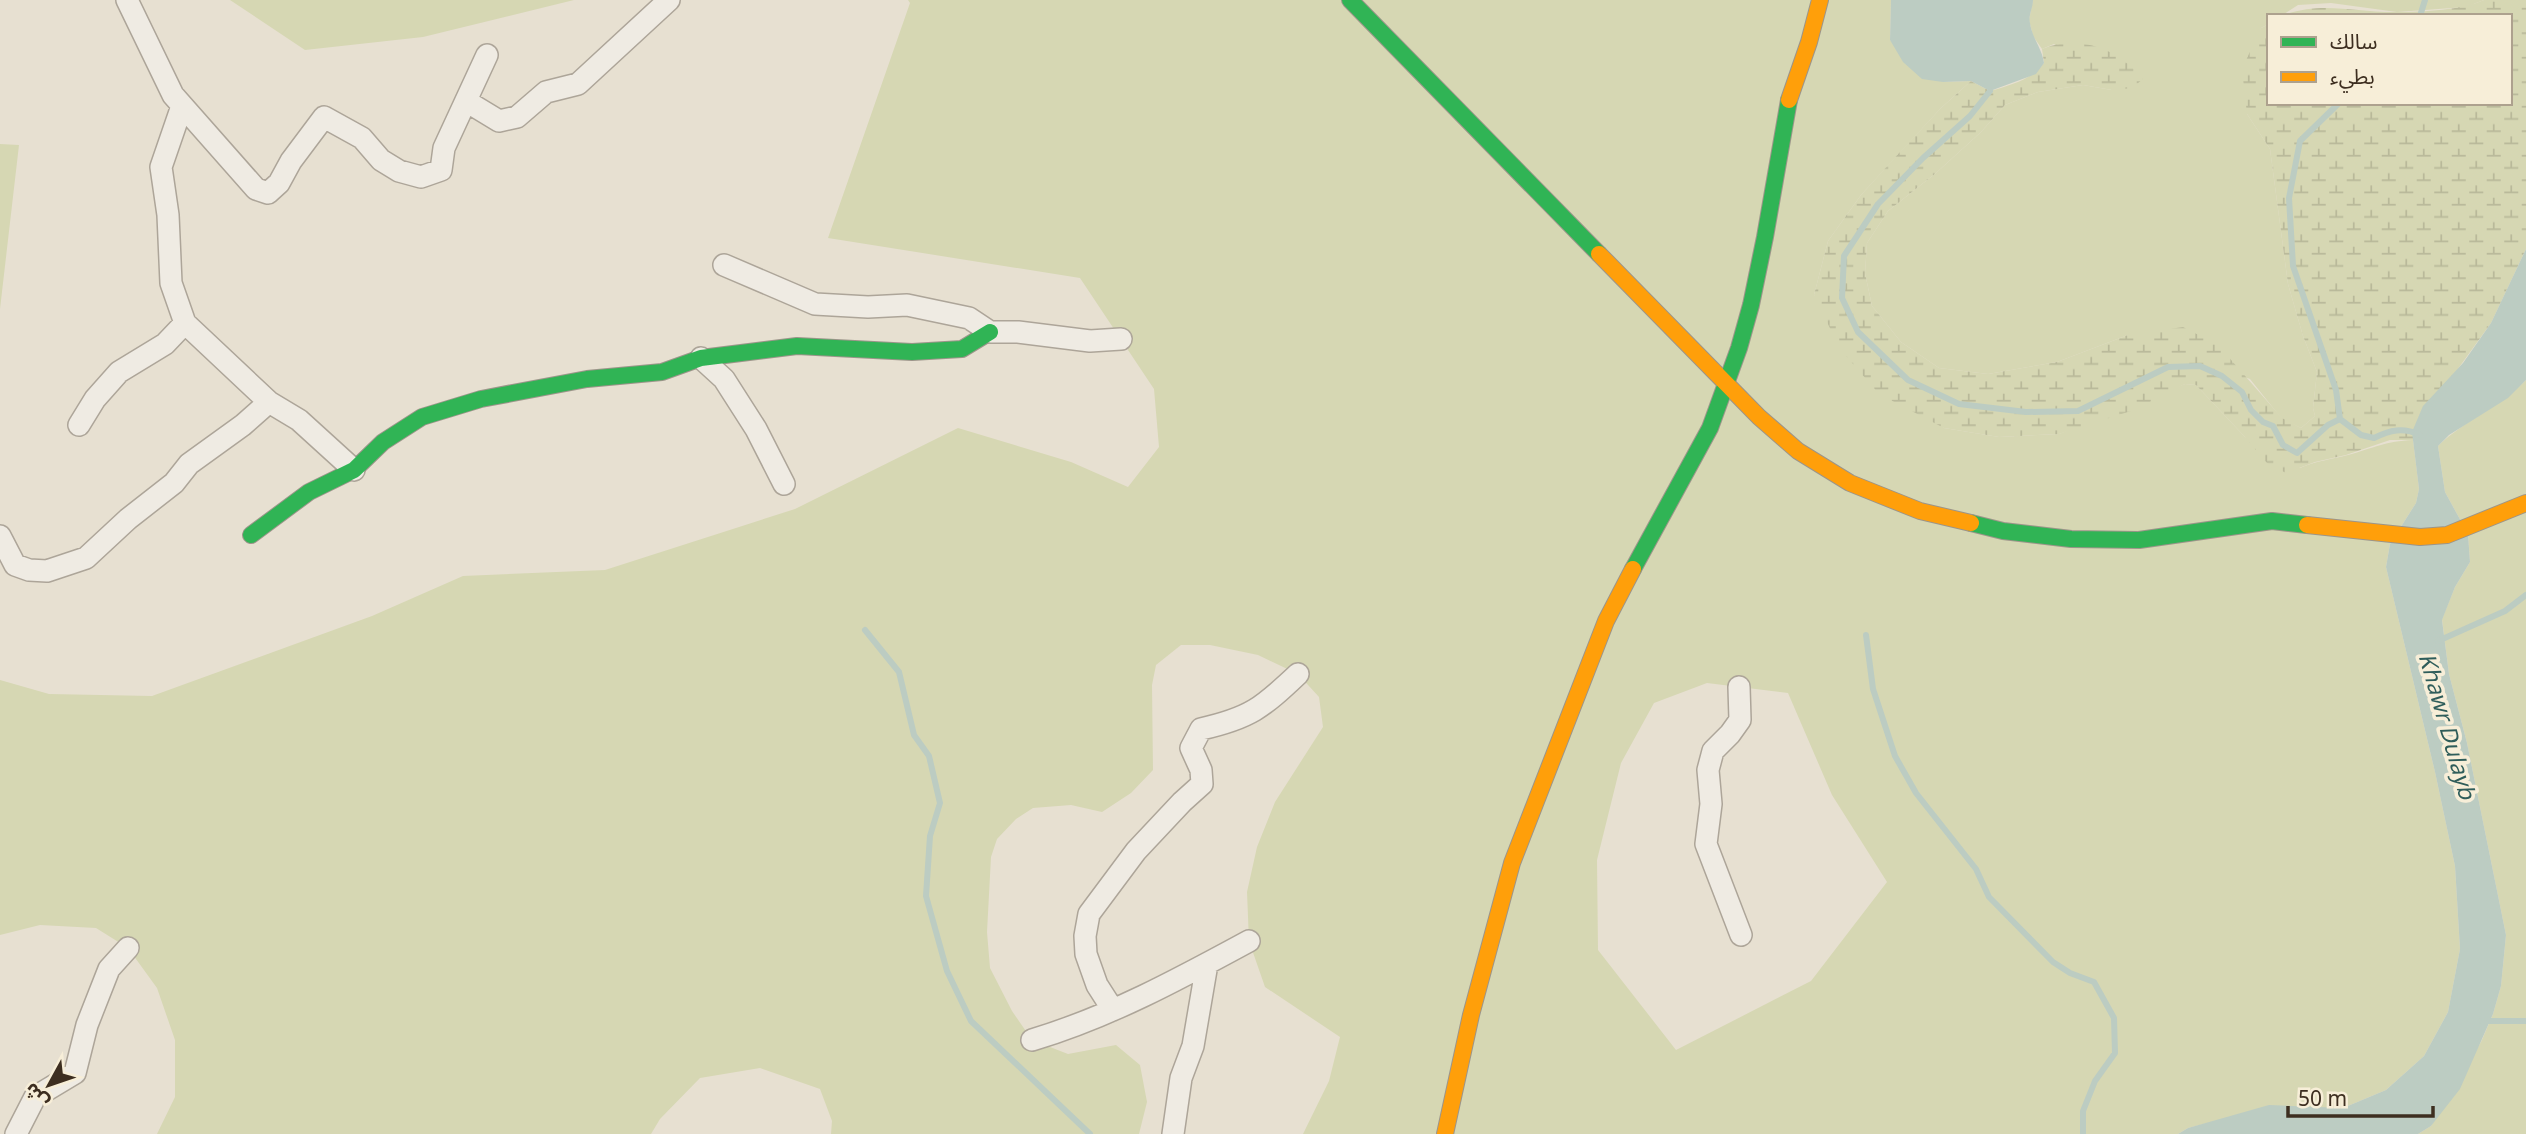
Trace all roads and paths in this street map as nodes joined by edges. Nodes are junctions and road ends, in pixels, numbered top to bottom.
1 (127, 0) edge
2 (669, 0) edge
3 (1350, 0) edge
4 (1820, 0) edge
5 (487, 55) dead end
6 (466, 101) junction
7 (182, 106) junction
8 (724, 265) dead end
9 (185, 323) junction
10 (990, 332) junction
11 (1121, 339) dead end
12 (701, 358) junction
13 (1726, 383) junction
14 (269, 402) junction
15 (79, 425) dead end
16 (354, 470) junction
17 (784, 484) dead end
18 (2526, 503) edge
19 (251, 535) dead end
20 (0, 536) edge
21 (1298, 674) dead end
22 (1739, 687) dead end
23 (1741, 934) dead end
24 (1249, 941) dead end
25 (128, 948) dead end
26 (1207, 964) junction
27 (1113, 1010) junction
28 (1032, 1040) dead end
29 (16, 1134) edge
30 (1172, 1134) edge
31 (1445, 1134) edge

1 - 7 street
2 - 6 street
3 - 13 street
4 - 13 street
5 - 6 street
6 - 7 street
7 - 9 street
8 - 10 street
9 - 14 street
9 - 15 street
10 - 11 street
10 - 12 street
12 - 16 street
12 - 17 street
13 - 18 street
13 - 31 street
14 - 16 street
14 - 20 street
16 - 19 street
21 - 27 street
22 - 23 street
24 - 26 street
25 - 29 street
26 - 27 street
26 - 30 street
27 - 28 street

